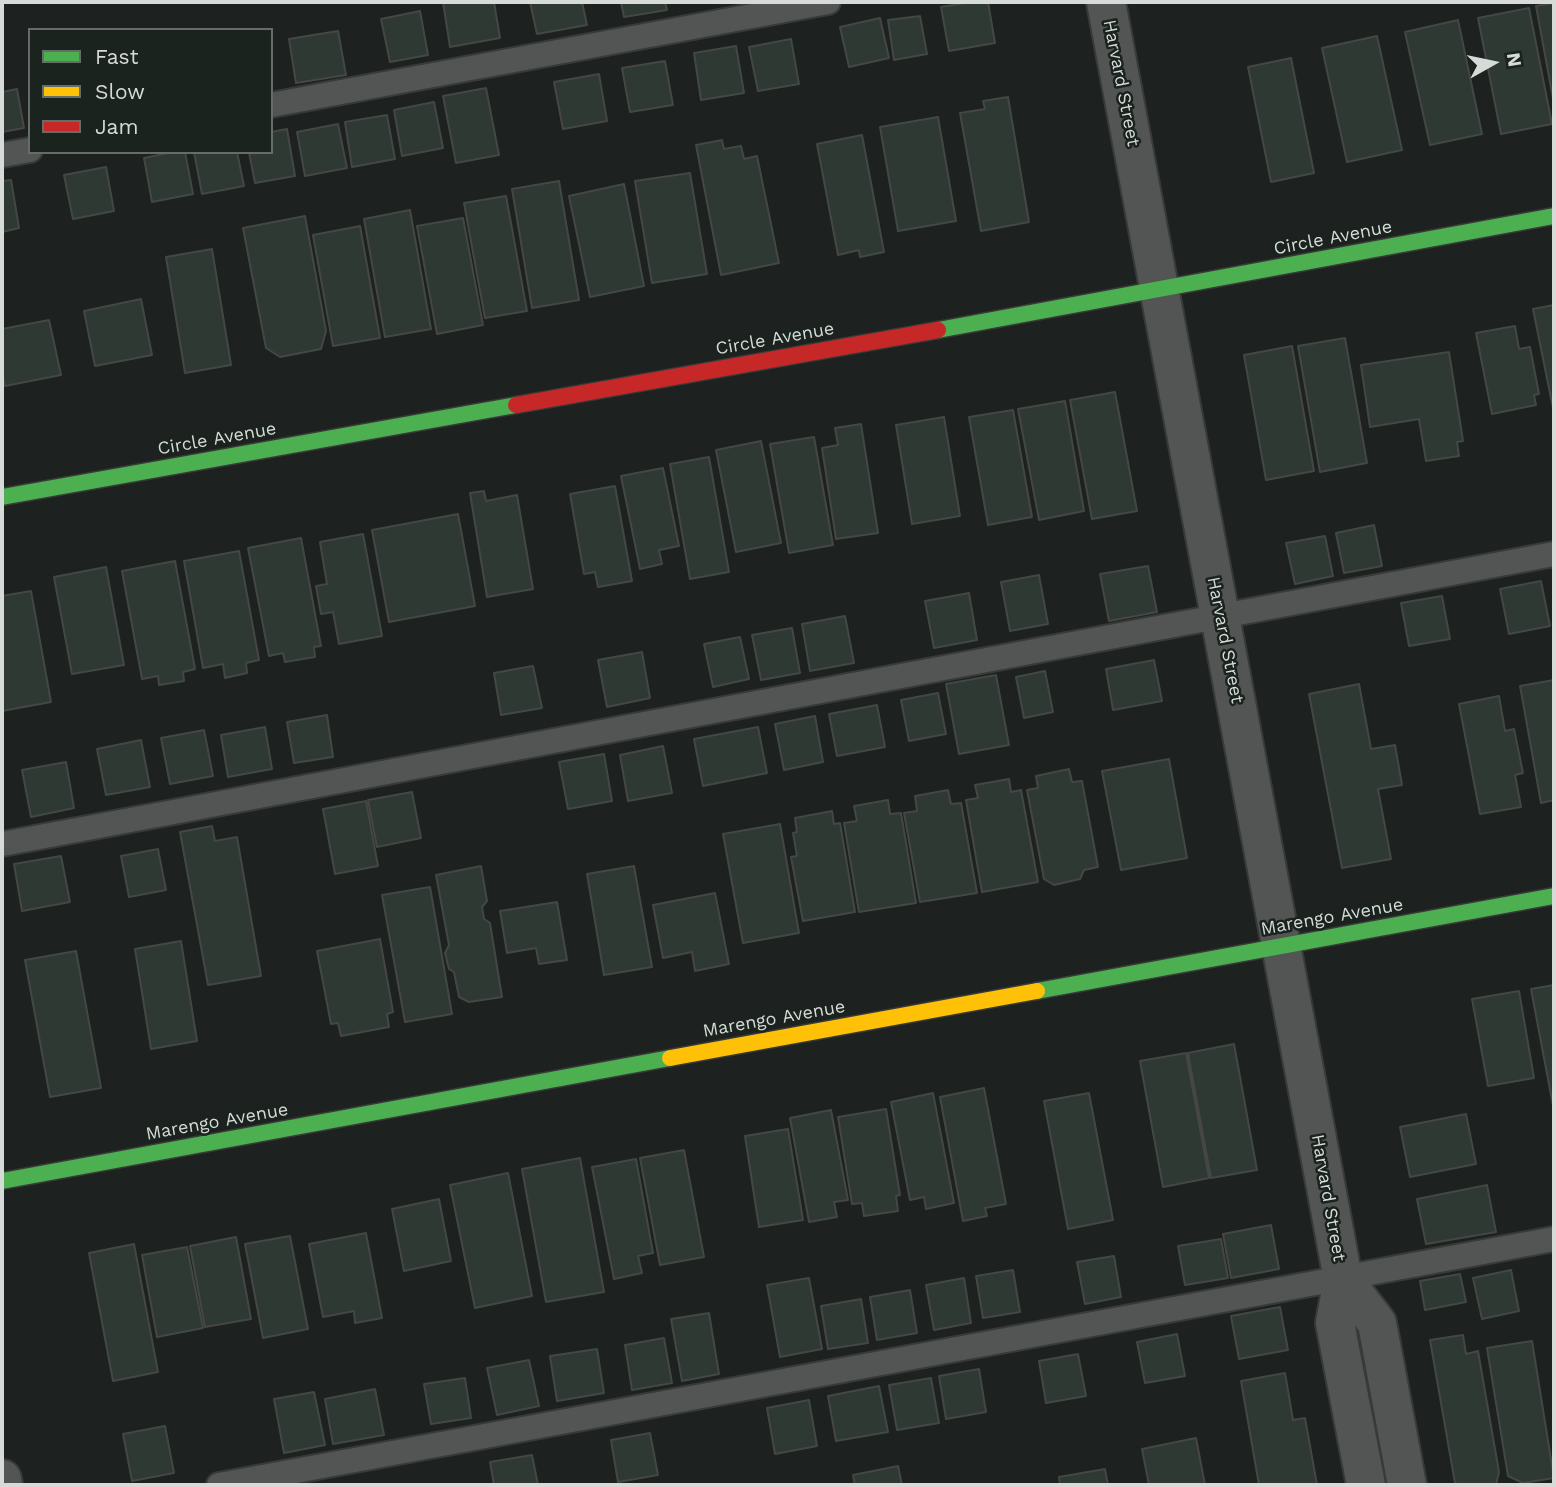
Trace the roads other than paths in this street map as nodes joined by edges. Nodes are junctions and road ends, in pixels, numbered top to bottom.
1 (828, 2) edge
2 (1106, 2) edge
3 (273, 105) edge
4 (28, 150) edge
5 (2, 155) edge
6 (1554, 216) edge
7 (1160, 290) junction
8 (2, 497) edge
9 (1554, 554) edge
10 (1220, 616) junction
11 (2, 844) edge
12 (1554, 896) edge
13 (1282, 945) junction
14 (2, 1181) edge
15 (1554, 1239) edge
16 (1343, 1279) junction
17 (2, 1479) edge
18 (3, 1485) edge
19 (219, 1485) edge
20 (1366, 1485) edge
21 (1407, 1485) edge

1 - 3 lane
2 - 7 street, Harvard Street
4 - 5 lane
6 - 7 street, Circle Avenue
7 - 8 street, Circle Avenue
7 - 10 street, Harvard Street
9 - 10 lane
10 - 11 lane
10 - 13 street, Harvard Street
12 - 13 street, Marengo Avenue
13 - 14 street, Marengo Avenue
13 - 16 street, Harvard Street
15 - 16 lane
16 - 19 lane
16 - 20 street, Harvard Street
16 - 21 street, Harvard Street
17 - 18 street

